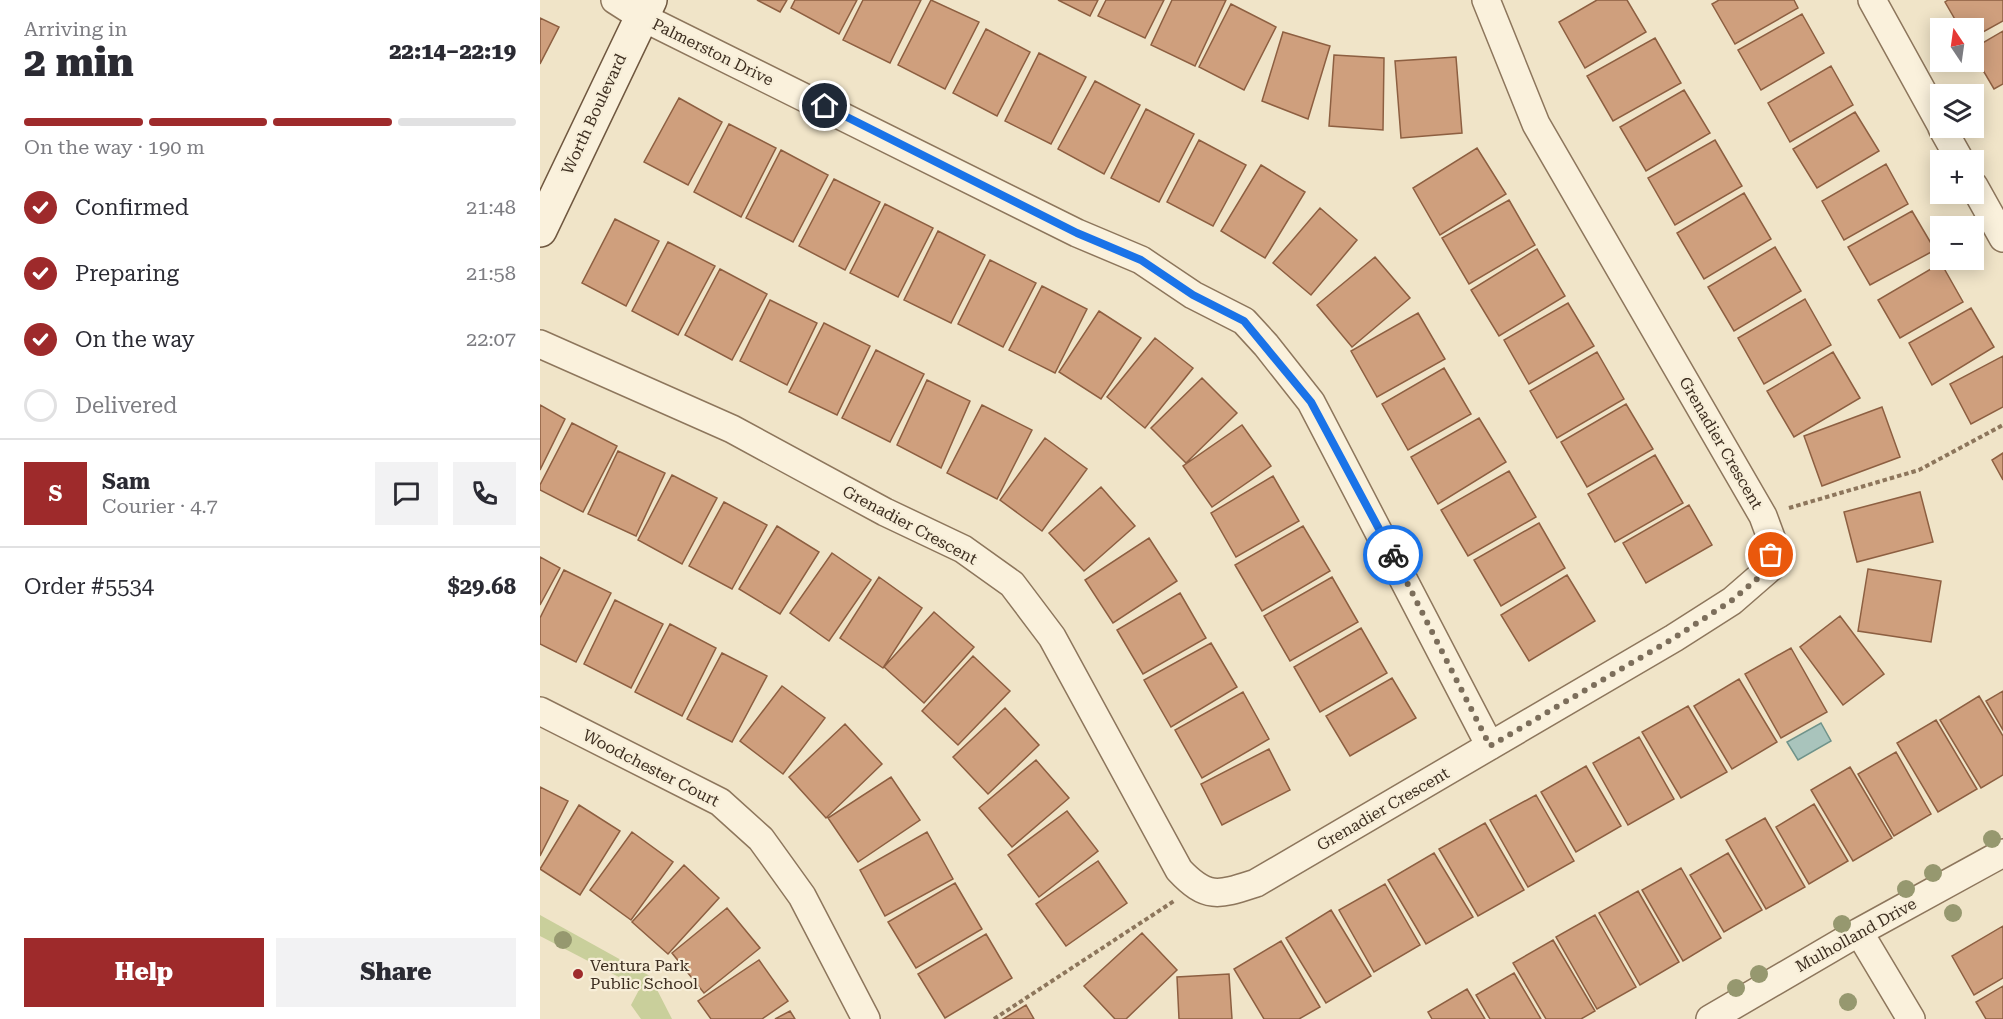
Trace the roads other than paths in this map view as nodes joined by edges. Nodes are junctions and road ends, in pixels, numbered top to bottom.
1 (1486, 0) edge
2 (1872, 0) edge
3 (635, 5) edge
4 (1930, 104) edge
5 (1984, 204) edge
6 (540, 230) edge
7 (2003, 238) edge
8 (540, 344) edge
9 (540, 711) edge
10 (1490, 746) junction
11 (2003, 853) edge
12 (1859, 932) junction
13 (866, 1019) edge
14 (1710, 1019) edge
15 (1911, 1019) edge

1 - 10 street, Grenadier Crescent
2 - 4 street
3 - 6 street, Worth Boulevard
3 - 10 street, Palmerston Drive
5 - 7 street
8 - 10 street, Grenadier Crescent
9 - 13 street, Woodchester Court
11 - 12 street, Mulholland Drive
12 - 14 street, Mulholland Drive
12 - 15 street

